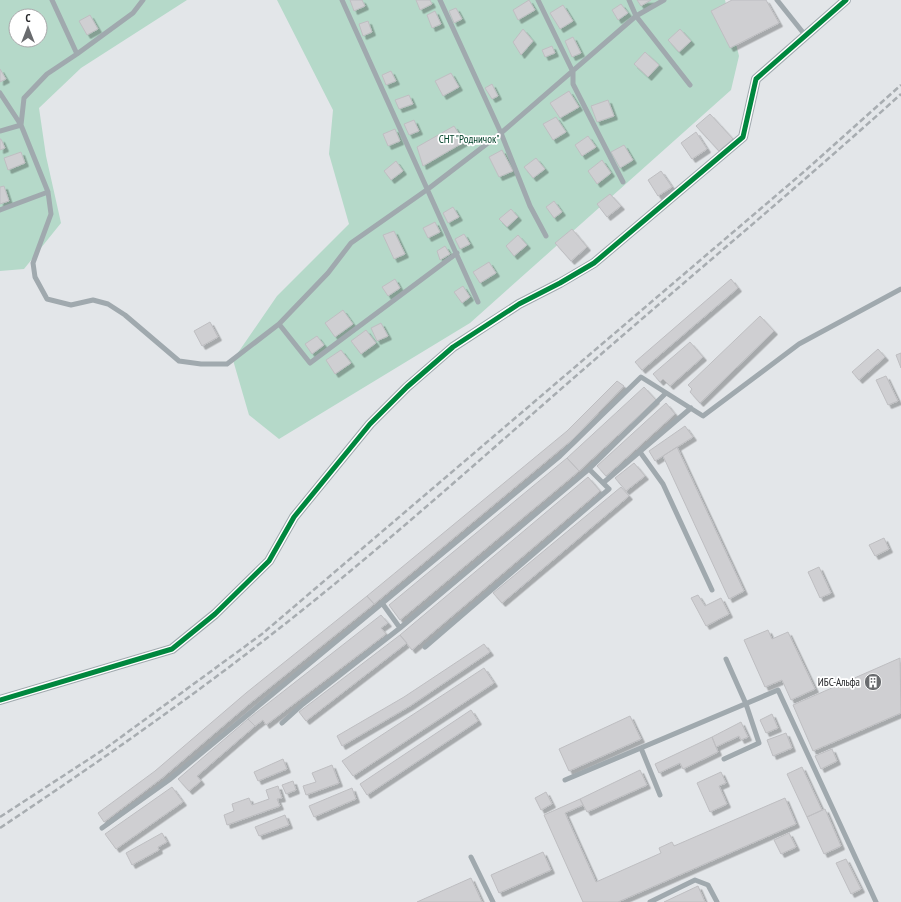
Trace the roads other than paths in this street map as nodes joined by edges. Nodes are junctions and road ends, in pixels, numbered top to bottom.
1 (52, 0) edge
2 (142, 0) edge
3 (342, 0) edge
4 (440, 0) edge
5 (538, 0) edge
6 (629, 0) edge
7 (664, 0) edge
8 (777, 0) edge
9 (846, 0) edge
10 (636, 16) junction
11 (805, 35) junction
12 (77, 54) junction
13 (573, 72) junction
14 (690, 85) dead end
15 (0, 93) edge
16 (21, 125) junction
17 (0, 131) edge
18 (501, 133) junction
19 (623, 182) dead end
20 (428, 189) junction
21 (48, 192) junction
22 (0, 210) edge
23 (546, 236) dead end
24 (457, 253) junction
25 (901, 289) edge
26 (478, 302) dead end
27 (279, 324) junction
28 (666, 393) junction
29 (691, 408) junction
30 (640, 452) junction
31 (589, 469) junction
32 (603, 483) junction
33 (712, 590) dead end
34 (382, 603) junction
35 (400, 628) junction
36 (425, 647) dead end
37 (726, 659) dead end
38 (0, 700) edge
39 (746, 704) junction
40 (282, 723) dead end
41 (640, 748) junction
42 (724, 759) dead end
43 (565, 780) dead end
44 (660, 794) dead end
45 (102, 828) dead end
46 (471, 857) dead end
47 (493, 902) edge
48 (650, 902) edge
49 (717, 902) edge
50 (876, 902) edge

1 - 12 lane
2 - 12 lane
3 - 20 lane
4 - 18 lane
5 - 13 lane
6 - 10 lane
7 - 10 lane
8 - 11 lane
9 - 11 street
10 - 13 lane
10 - 14 lane
11 - 38 street
12 - 16 lane
13 - 18 lane
13 - 19 lane
15 - 16 lane
16 - 17 lane
16 - 21 lane
18 - 20 lane
18 - 23 lane
20 - 24 lane
20 - 27 lane
21 - 22 lane
21 - 27 lane
24 - 26 lane
24 - 27 lane
25 - 29 lane
28 - 29 lane
28 - 31 lane
28 - 34 lane
29 - 30 lane
30 - 32 lane
30 - 33 lane
31 - 32 lane
31 - 35 lane
32 - 36 lane
34 - 35 lane
34 - 45 lane
35 - 40 lane
37 - 39 lane
39 - 41 lane
39 - 42 lane
39 - 50 lane
41 - 43 lane
41 - 44 lane
46 - 47 lane
48 - 49 lane

